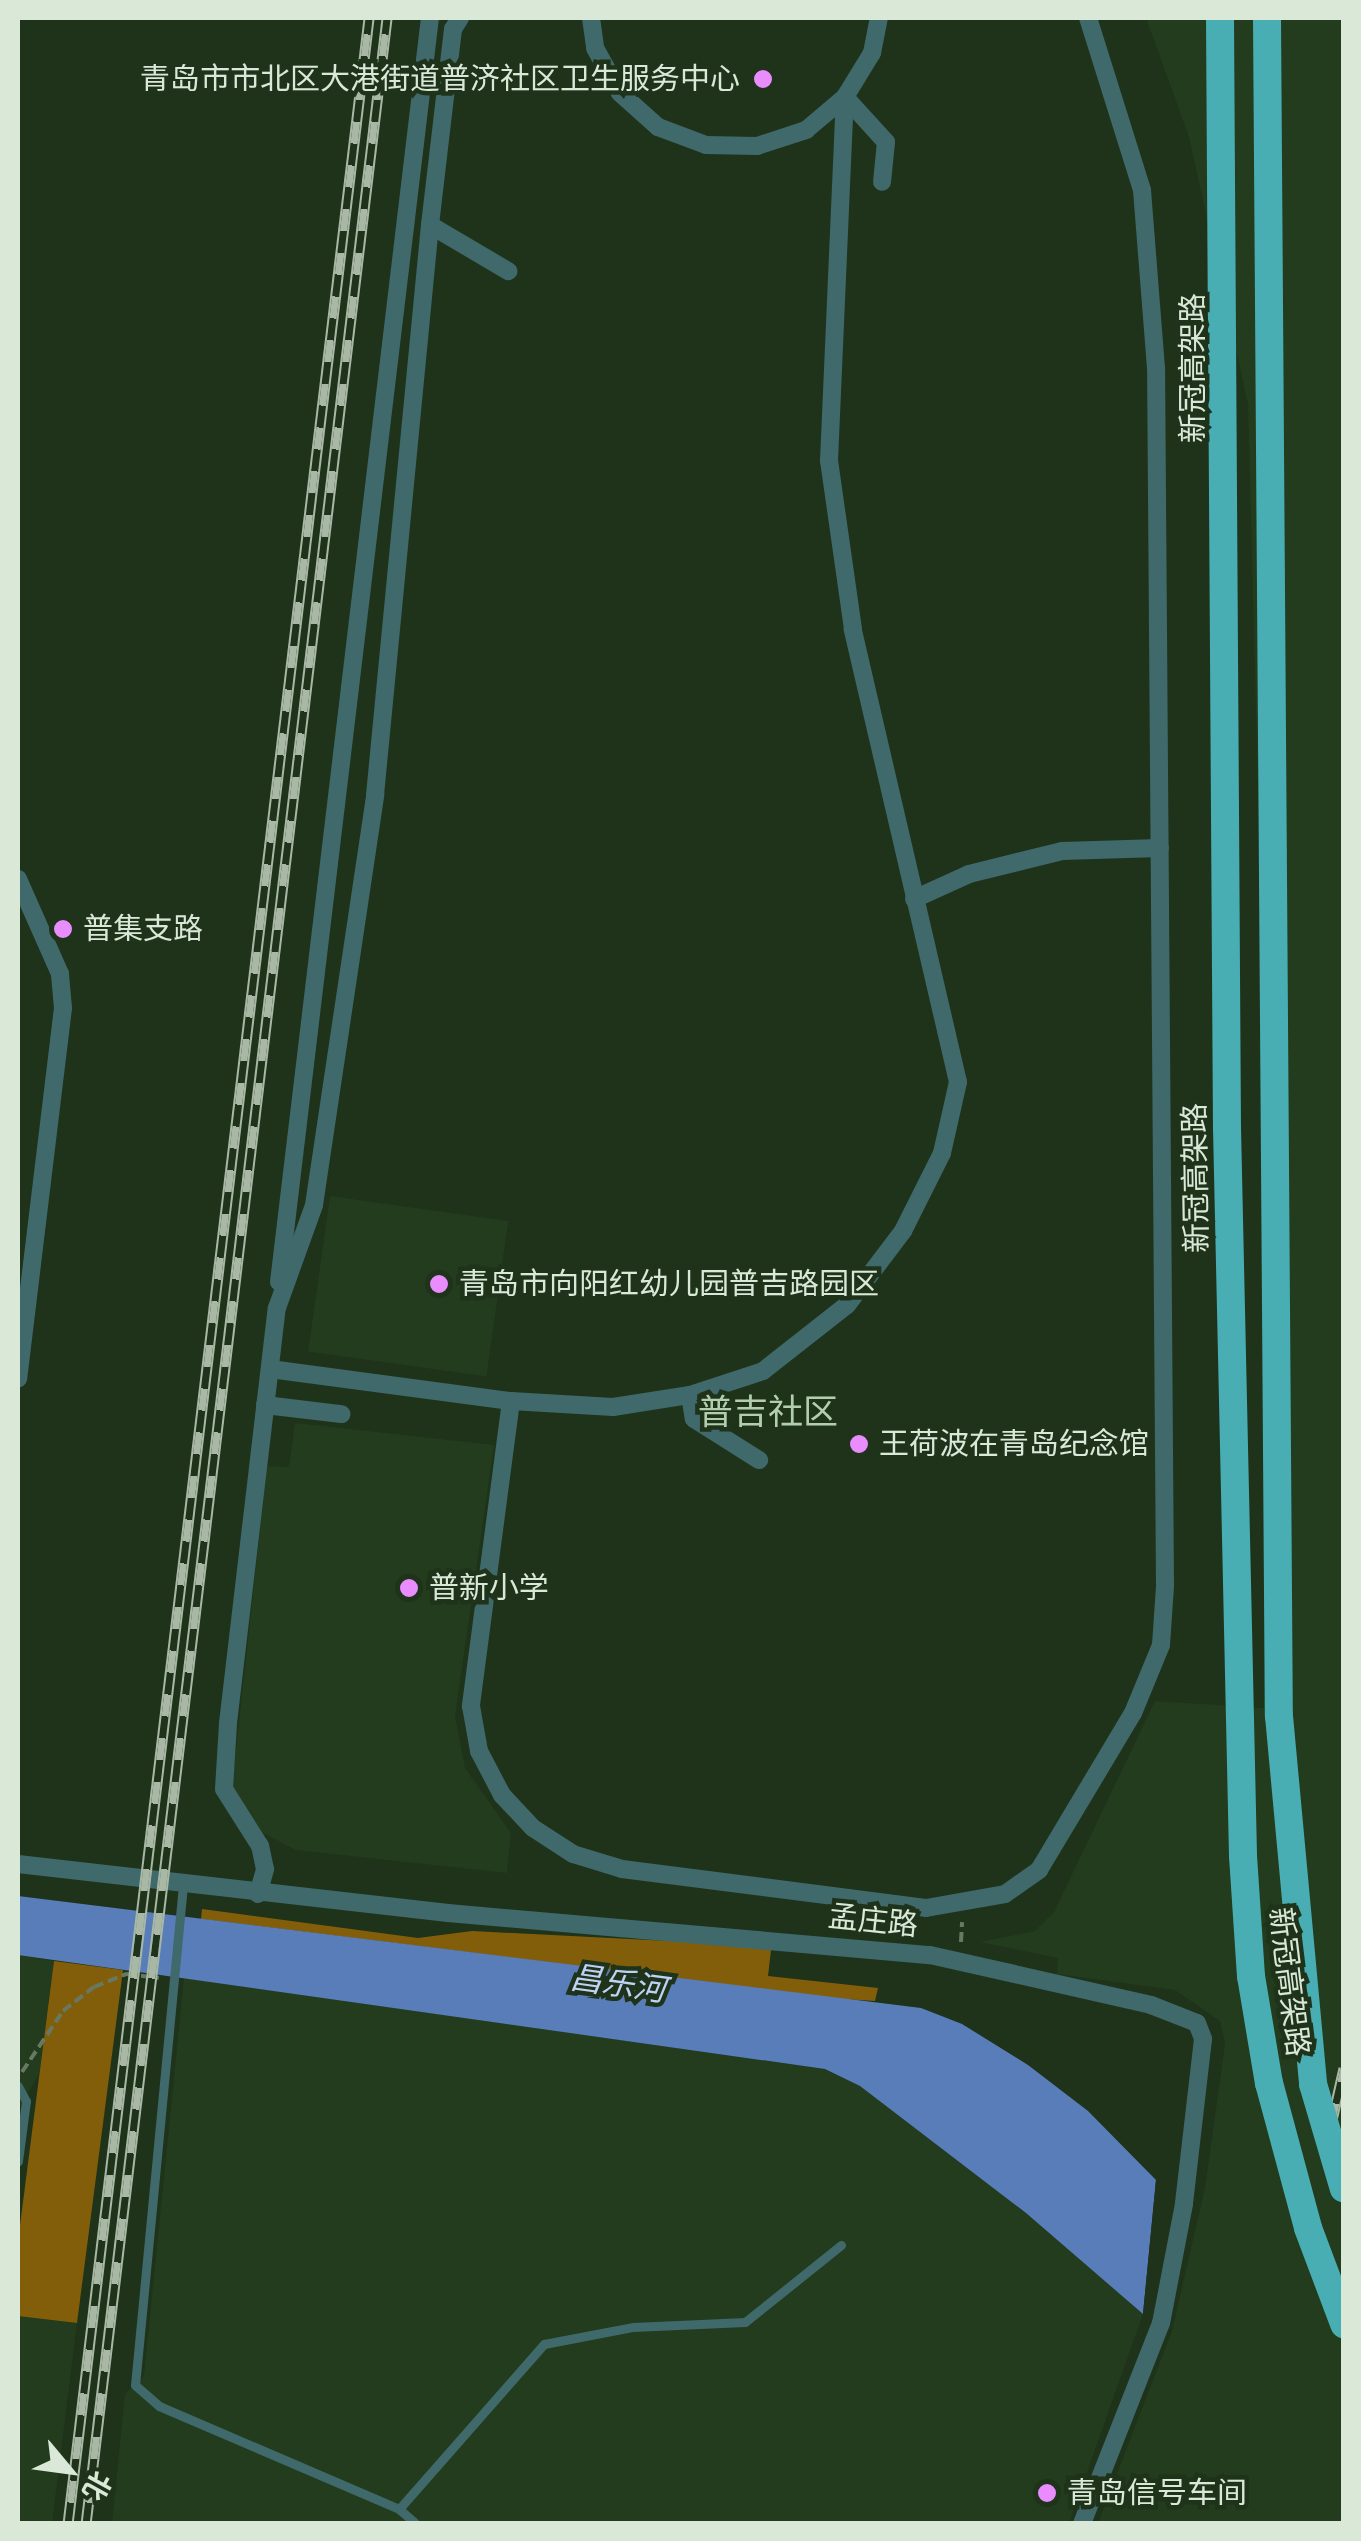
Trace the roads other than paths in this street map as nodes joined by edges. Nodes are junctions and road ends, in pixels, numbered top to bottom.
1 (430, 18) edge
2 (460, 18) edge
3 (591, 18) edge
4 (879, 18) edge
5 (1088, 18) edge
6 (1220, 18) edge
7 (1267, 18) edge
8 (845, 97) junction
9 (882, 182) dead end
10 (430, 225) junction
11 (508, 271) dead end
12 (1160, 848) junction
13 (18, 879) edge
14 (914, 899) junction
15 (277, 1308) junction
16 (270, 1369) junction
17 (18, 1378) edge
18 (690, 1395) junction
19 (511, 1401) junction
20 (266, 1405) junction
21 (341, 1414) dead end
22 (759, 1460) dead end
23 (18, 1864) edge
24 (183, 1885) junction
25 (258, 1894) junction
26 (18, 2083) edge
27 (18, 2161) edge
28 (1344, 2189) edge
29 (841, 2246) dead end
30 (1344, 2324) edge
31 (399, 2509) junction
32 (416, 2524) edge
33 (1082, 2524) edge

1 - 15 street
2 - 10 street
3 - 8 street
4 - 8 street
5 - 12 street
6 - 30 highway, 新冠高架路, bridge
7 - 28 highway, 新冠高架路, bridge
8 - 9 street
8 - 14 street
10 - 11 street
10 - 15 street
12 - 14 street
12 - 19 street
13 - 17 street
14 - 18 street
15 - 16 street
16 - 19 street
16 - 20 street
18 - 19 street
18 - 22 street
20 - 21 street
20 - 25 street
23 - 24 street, 孟庄路
24 - 25 street, 孟庄路
24 - 31 lane
25 - 33 street, 孟庄路
26 - 27 lane
29 - 31 lane
31 - 32 lane

